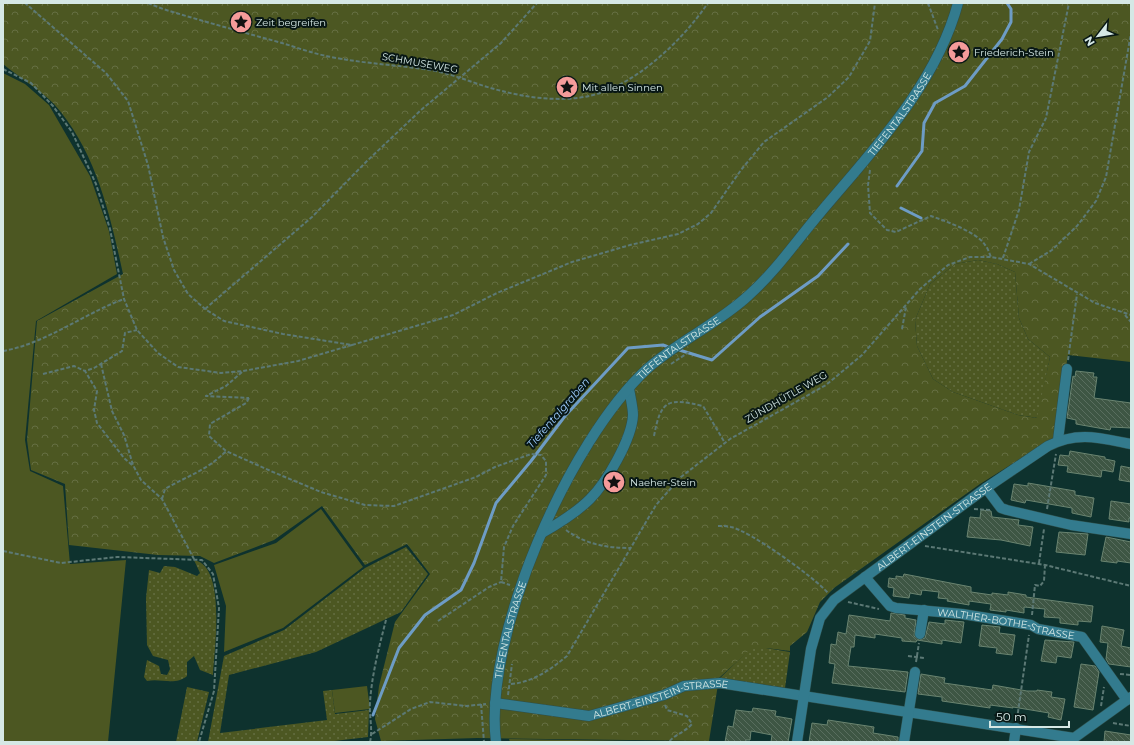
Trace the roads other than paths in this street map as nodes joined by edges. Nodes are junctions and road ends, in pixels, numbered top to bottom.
1 (958, 3) edge
2 (1067, 369) road end
3 (629, 388) junction
4 (1058, 440) junction
5 (1131, 444) edge
6 (986, 488) junction
7 (542, 533) junction
8 (1131, 534) edge
9 (865, 577) junction
10 (924, 610) junction
11 (920, 634) dead end
12 (915, 672) road end
13 (803, 695) junction
14 (1129, 699) edge
15 (495, 703) junction
16 (908, 712) junction
17 (1016, 728) junction
18 (1076, 740) edge
19 (496, 742) edge
20 (797, 742) edge
21 (904, 742) edge
22 (1014, 742) edge

1 - 3 street, TIEFENTALSTRASSE
2 - 4 street
3 - 7 street, TIEFENTALSTRASSE
3 - 7 street
4 - 5 street, ALBERT-EINSTEIN-STRASSE
4 - 6 street, ALBERT-EINSTEIN-STRASSE
6 - 8 street
6 - 9 street, ALBERT-EINSTEIN-STRASSE
7 - 15 street, TIEFENTALSTRASSE
9 - 10 street, WALTHER-BOTHE-STRASSE
9 - 13 street, ALBERT-EINSTEIN-STRASSE
10 - 11 street
10 - 14 street, WALTHER-BOTHE-STRASSE
12 - 16 street
13 - 15 street, ALBERT-EINSTEIN-STRASSE
13 - 16 street, ALBERT-EINSTEIN-STRASSE
13 - 20 street
14 - 18 street, ALBERT-EINSTEIN-STRASSE
15 - 19 street, TIEFENTALSTRASSE
16 - 17 street, ALBERT-EINSTEIN-STRASSE
16 - 21 street
17 - 18 street, ALBERT-EINSTEIN-STRASSE
17 - 22 street

